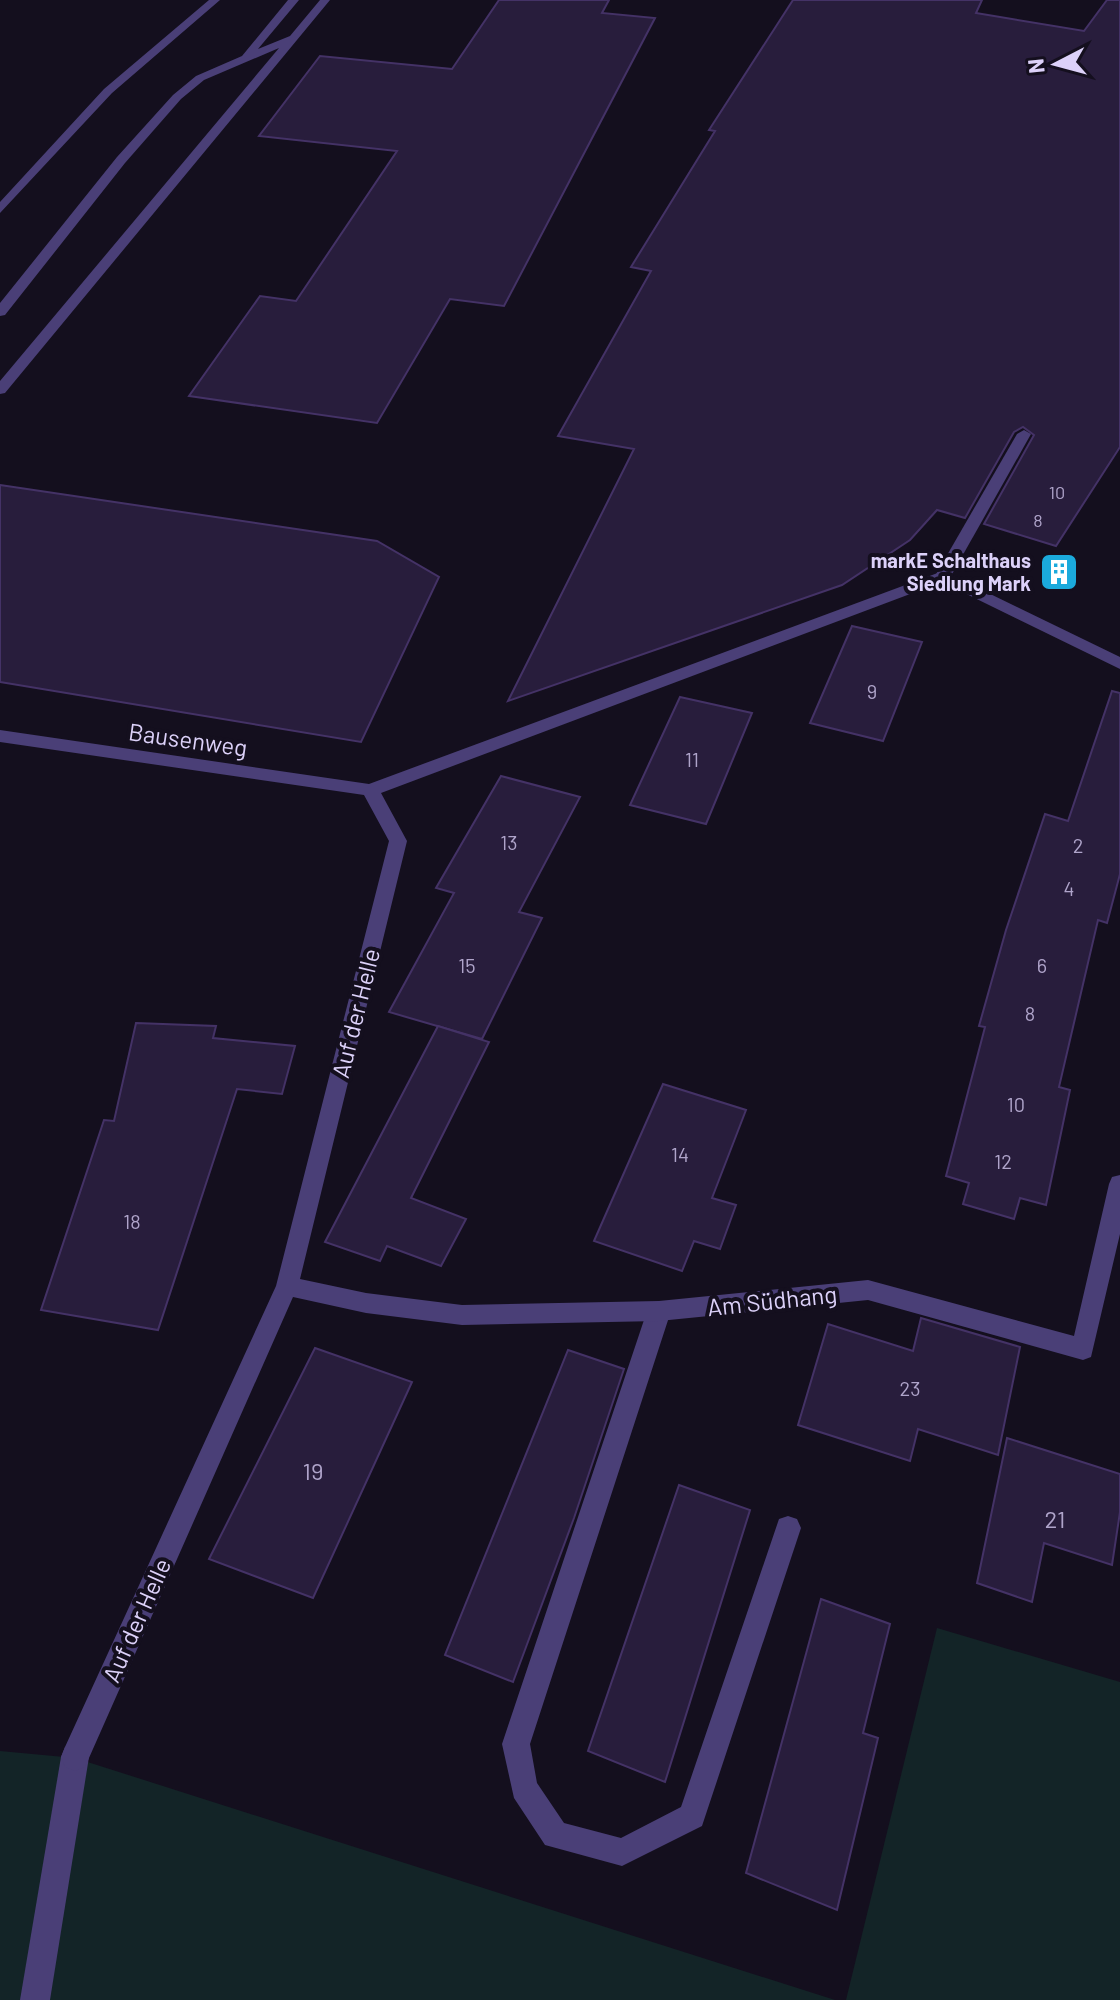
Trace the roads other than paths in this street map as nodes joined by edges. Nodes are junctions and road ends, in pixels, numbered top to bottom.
1 (215, 0) edge
2 (294, 0) edge
3 (325, 0) edge
4 (297, 36) junction
5 (244, 59) junction
6 (0, 209) edge
7 (0, 312) edge
8 (0, 390) edge
9 (1024, 434) dead end
10 (943, 576) junction
11 (1120, 664) edge
12 (0, 736) edge
13 (370, 790) junction
14 (1120, 1184) edge
15 (287, 1286) junction
16 (659, 1311) junction
17 (788, 1528) dead end
18 (35, 2000) edge

1 - 6 street
2 - 5 street
3 - 4 street
4 - 5 street
4 - 8 street
5 - 7 street
9 - 10 street
10 - 11 street
10 - 13 street
12 - 13 street, Bausenweg
13 - 15 street, Auf der Helle
14 - 16 street, Am Südhang
15 - 16 street, Am Südhang
15 - 18 street, Auf der Helle
16 - 17 street

